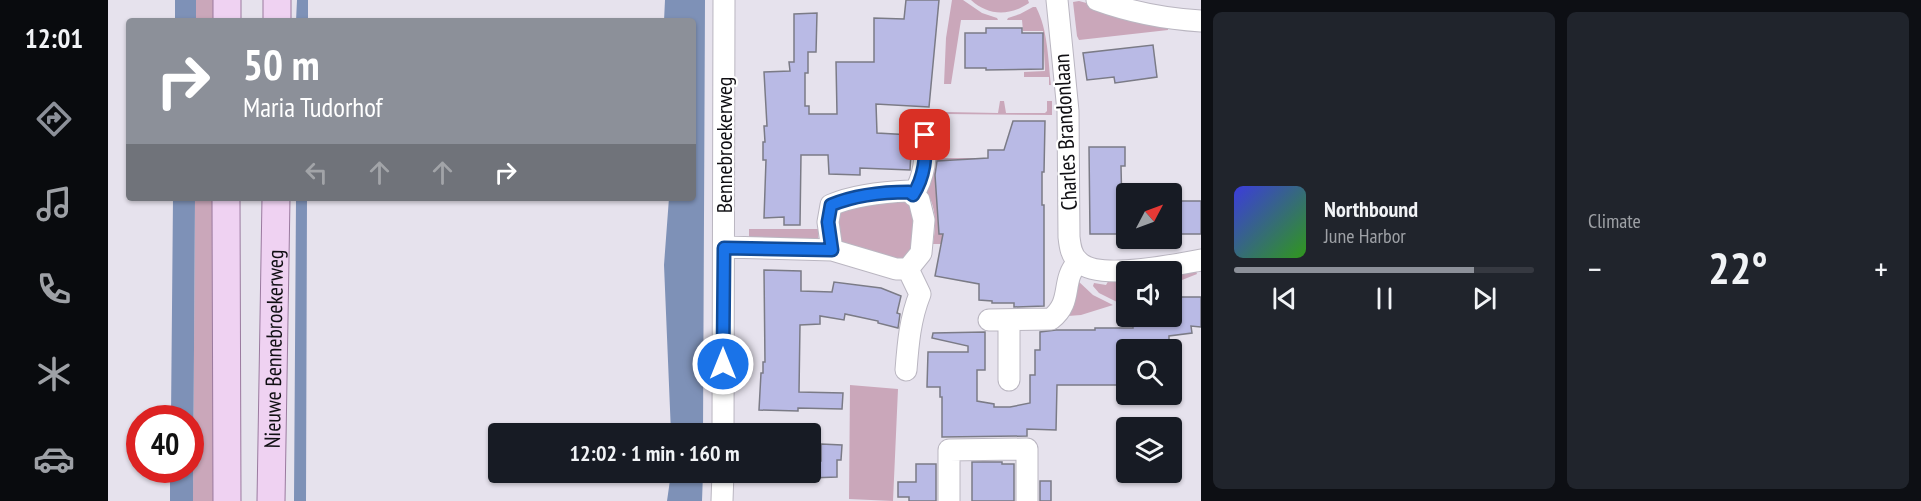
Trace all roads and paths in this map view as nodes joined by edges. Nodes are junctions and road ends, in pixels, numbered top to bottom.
1 (227, 0) edge
2 (277, 0) edge
3 (724, 0) edge
4 (1057, 0) edge
5 (1097, 0) edge
6 (227, 18) edge
7 (277, 18) edge
8 (1201, 21) edge
9 (925, 135) dead end
10 (913, 195) junction
11 (226, 201) edge
12 (276, 201) edge
13 (724, 248) junction
14 (832, 250) junction
15 (1201, 260) edge
16 (1078, 262) junction
17 (909, 269) junction
18 (906, 370) dead end
19 (1009, 380) dead end
20 (723, 423) edge
21 (723, 483) edge
22 (227, 501) edge
23 (271, 501) edge
24 (722, 501) edge
25 (949, 501) edge
26 (1027, 501) edge

1 - 6 main road
2 - 7 main road
3 - 13 street, Bennebroekerweg
4 - 16 street, Charles Brandonlaan
5 - 8 street
9 - 10 street
10 - 14 street
10 - 17 street
11 - 22 main road, Nieuwe Bennebroekerweg
12 - 23 main road, Nieuwe Bennebroekerweg
13 - 14 street
13 - 20 street, Bennebroekerweg
14 - 17 street
15 - 16 street
16 - 19 street
17 - 18 street
21 - 24 street
25 - 26 street

